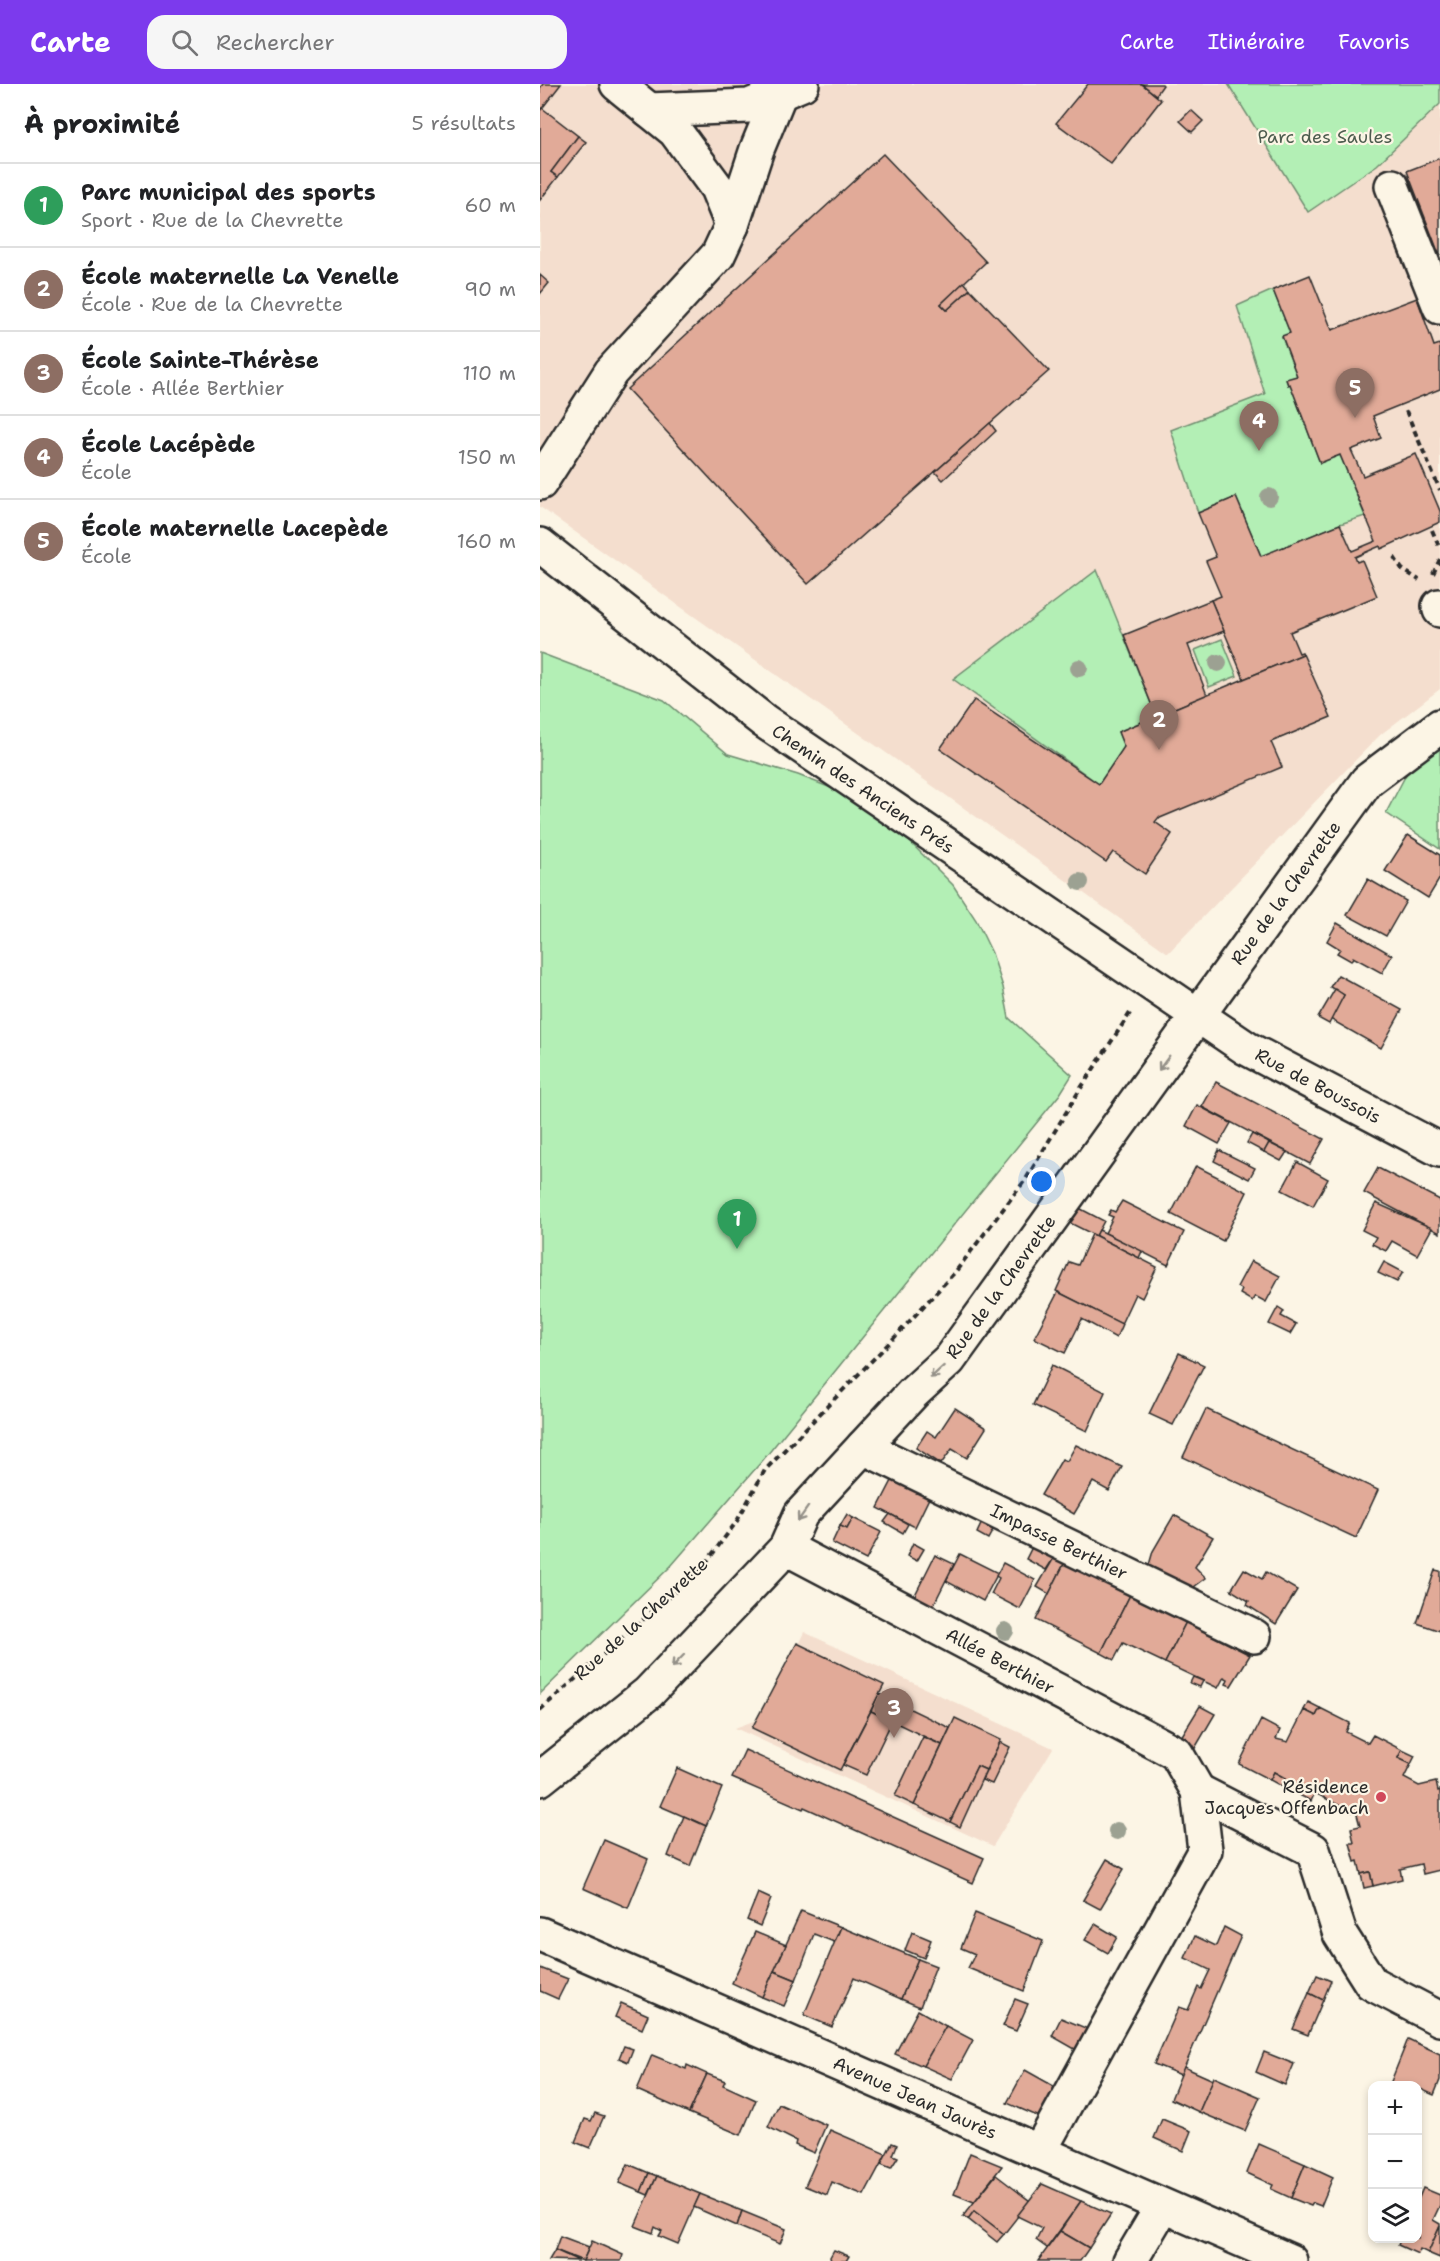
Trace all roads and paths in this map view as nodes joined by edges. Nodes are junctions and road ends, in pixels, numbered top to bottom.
1 (617, 84) edge
2 (791, 88) edge
3 (649, 110) junction
4 (1392, 186) dead end
5 (732, 225) junction
6 (1440, 307) edge
7 (1406, 411) dead end
8 (540, 483) edge
9 (1440, 490) edge
10 (1432, 530) dead end
11 (540, 545) edge
12 (1440, 549) edge
13 (1440, 726) edge
14 (1150, 983) junction
15 (1198, 1016) junction
16 (1440, 1150) edge
17 (863, 1447) junction
18 (786, 1548) junction
19 (1254, 1636) dead end
20 (540, 1710) edge
21 (540, 1779) edge
22 (1198, 1791) junction
23 (540, 1934) edge
24 (1440, 2019) edge
25 (1039, 2152) junction
26 (1162, 2206) junction
27 (1130, 2261) edge
28 (1290, 2261) edge

1 - 3 street
2 - 3 street
2 - 5 street
3 - 5 street
4 - 6 street
5 - 8 street
7 - 9 path
10 - 12 path
11 - 14 street, Chemin des Anciens Prés
13 - 15 street, Rue de la Chevrette
14 - 15 street, Chemin des Anciens Prés
14 - 20 path, Rue de la Chevrette
15 - 16 street, Rue de Boussois
15 -> 17 street, Rue de la Chevrette
17 -> 18 street, Rue de la Chevrette
17 - 19 street, Impasse Berthier
18 -> 21 street, Rue de la Chevrette
18 - 22 street, Allée Berthier
22 - 24 street
22 - 25 street
23 - 25 street, Avenue Jean Jaurès
25 - 26 street, Avenue Jean Jaurès
26 - 27 street
26 - 28 street, Avenue Jean Jaurès

